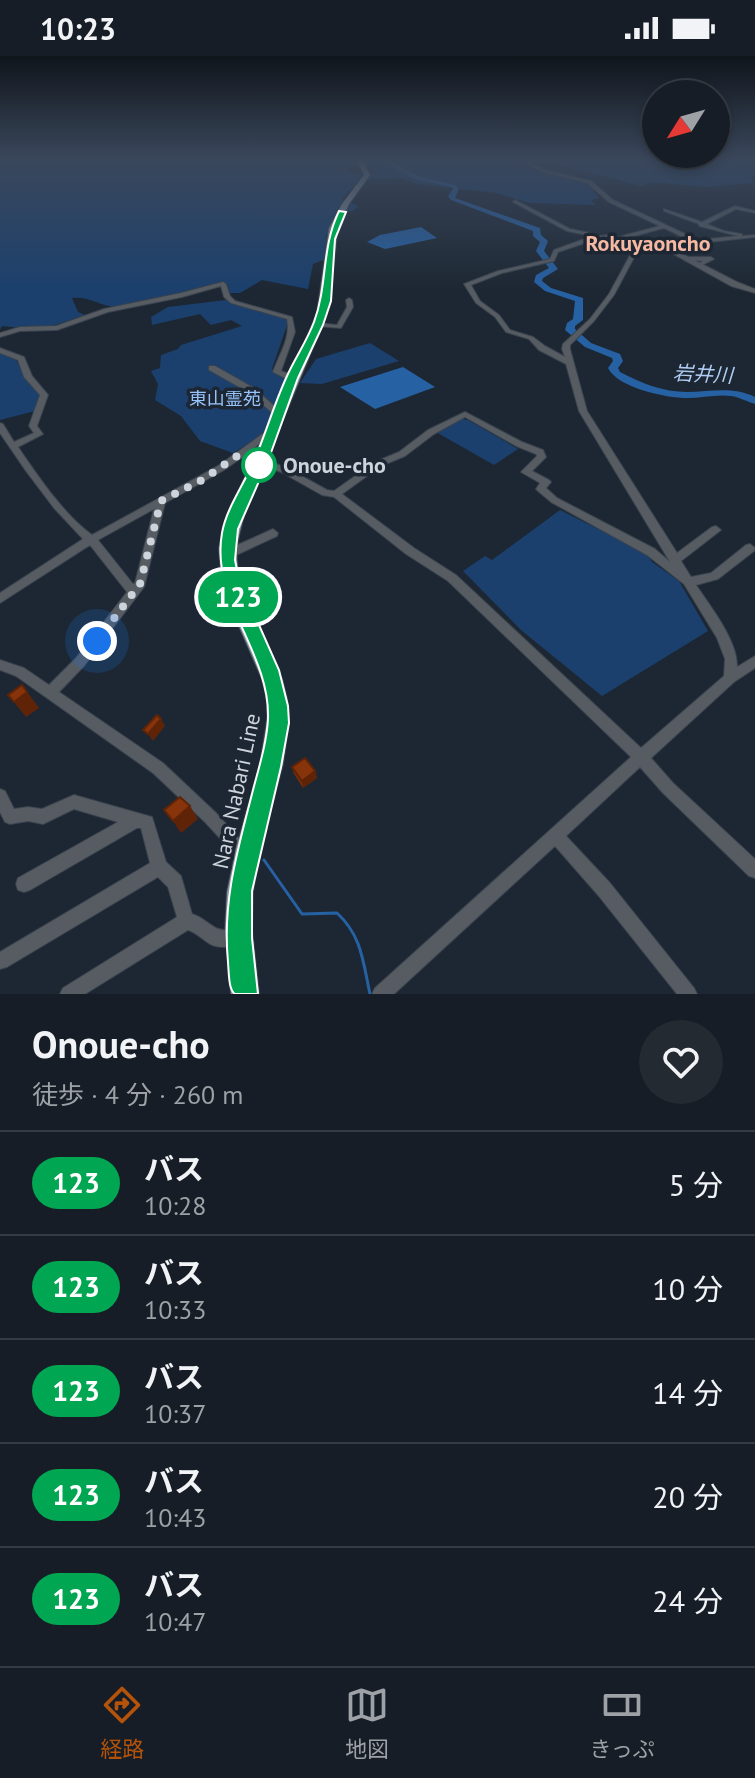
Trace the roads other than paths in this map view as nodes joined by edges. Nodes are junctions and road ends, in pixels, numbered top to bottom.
1 (346, 204) edge
2 (520, 204) edge
3 (617, 204) edge
4 (666, 210) dead end
5 (755, 212) edge
6 (701, 225) junction
7 (664, 227) junction
8 (754, 236) edge
9 (610, 238) junction
10 (620, 238) junction
11 (699, 243) junction
12 (661, 245) junction
13 (639, 248) junction
14 (687, 259) junction
15 (698, 265) junction
16 (755, 291) edge
17 (349, 300) dead end
18 (318, 325) junction
19 (0, 335) edge
20 (0, 350) edge
21 (568, 362) junction
22 (212, 368) dead end
23 (292, 378) junction
24 (278, 413) junction
25 (1, 431) edge
26 (271, 432) junction
27 (13, 446) junction
28 (240, 454) junction
29 (261, 461) junction
30 (336, 494) junction
31 (161, 501) junction
32 (716, 530) dead end
33 (273, 533) dead end
34 (90, 539) junction
35 (750, 548) dead end
36 (228, 554) junction
37 (675, 560) junction
38 (689, 582) junction
39 (134, 593) junction
40 (0, 599) edge
41 (755, 661) edge
42 (0, 665) edge
43 (730, 678) junction
44 (50, 693) junction
45 (641, 757) junction
46 (0, 796) edge
47 (136, 820) junction
48 (557, 837) junction
49 (246, 857) junction
50 (159, 867) junction
51 (755, 870) edge
52 (24, 884) dead end
53 (186, 921) junction
54 (238, 938) junction
55 (1, 961) edge
56 (69, 994) edge
57 (245, 994) edge
58 (381, 994) edge
59 (688, 994) edge

1 - 18 main road, Nara Nabari Line
2 - 9 street
3 - 7 street
4 - 6 street
5 - 6 street
6 - 8 street
7 - 10 street
7 - 11 street
8 - 11 street
9 - 10 street
9 - 21 street
10 - 13 street
11 - 12 street
12 - 13 street
12 - 14 street
13 - 21 street
14 - 15 street
14 - 15 street
15 - 16 street
17 - 18 street
18 - 23 main road, Nara Nabari Line
19 - 23 street
20 - 27 street
21 - 37 street
22 - 24 street
23 - 24 main road, Nara Nabari Line
24 - 26 main road, Nara Nabari Line
25 - 27 street
26 - 28 street
26 - 29 main road, Nara Nabari Line
27 - 34 street
28 - 29 street
28 - 31 street
29 - 30 street
29 - 36 main road, Nara Nabari Line
30 - 38 street
30 - 45 street
31 - 34 street
31 - 39 street
32 - 37 street
33 - 36 street
34 - 39 street
34 - 40 street
35 - 38 street
36 - 49 main road, Nara Nabari Line
37 - 38 street
38 - 43 street
39 - 44 street
41 - 43 street
42 - 44 street
43 - 45 street
44 - 49 street
45 - 48 street
45 - 51 street
46 - 47 street
47 - 50 street
47 - 52 street
48 - 58 street
48 - 59 street
49 - 54 main road, Nara Nabari Line
50 - 53 street
50 - 55 street
53 - 54 street
53 - 56 street
54 - 57 main road, Nara Nabari Line

